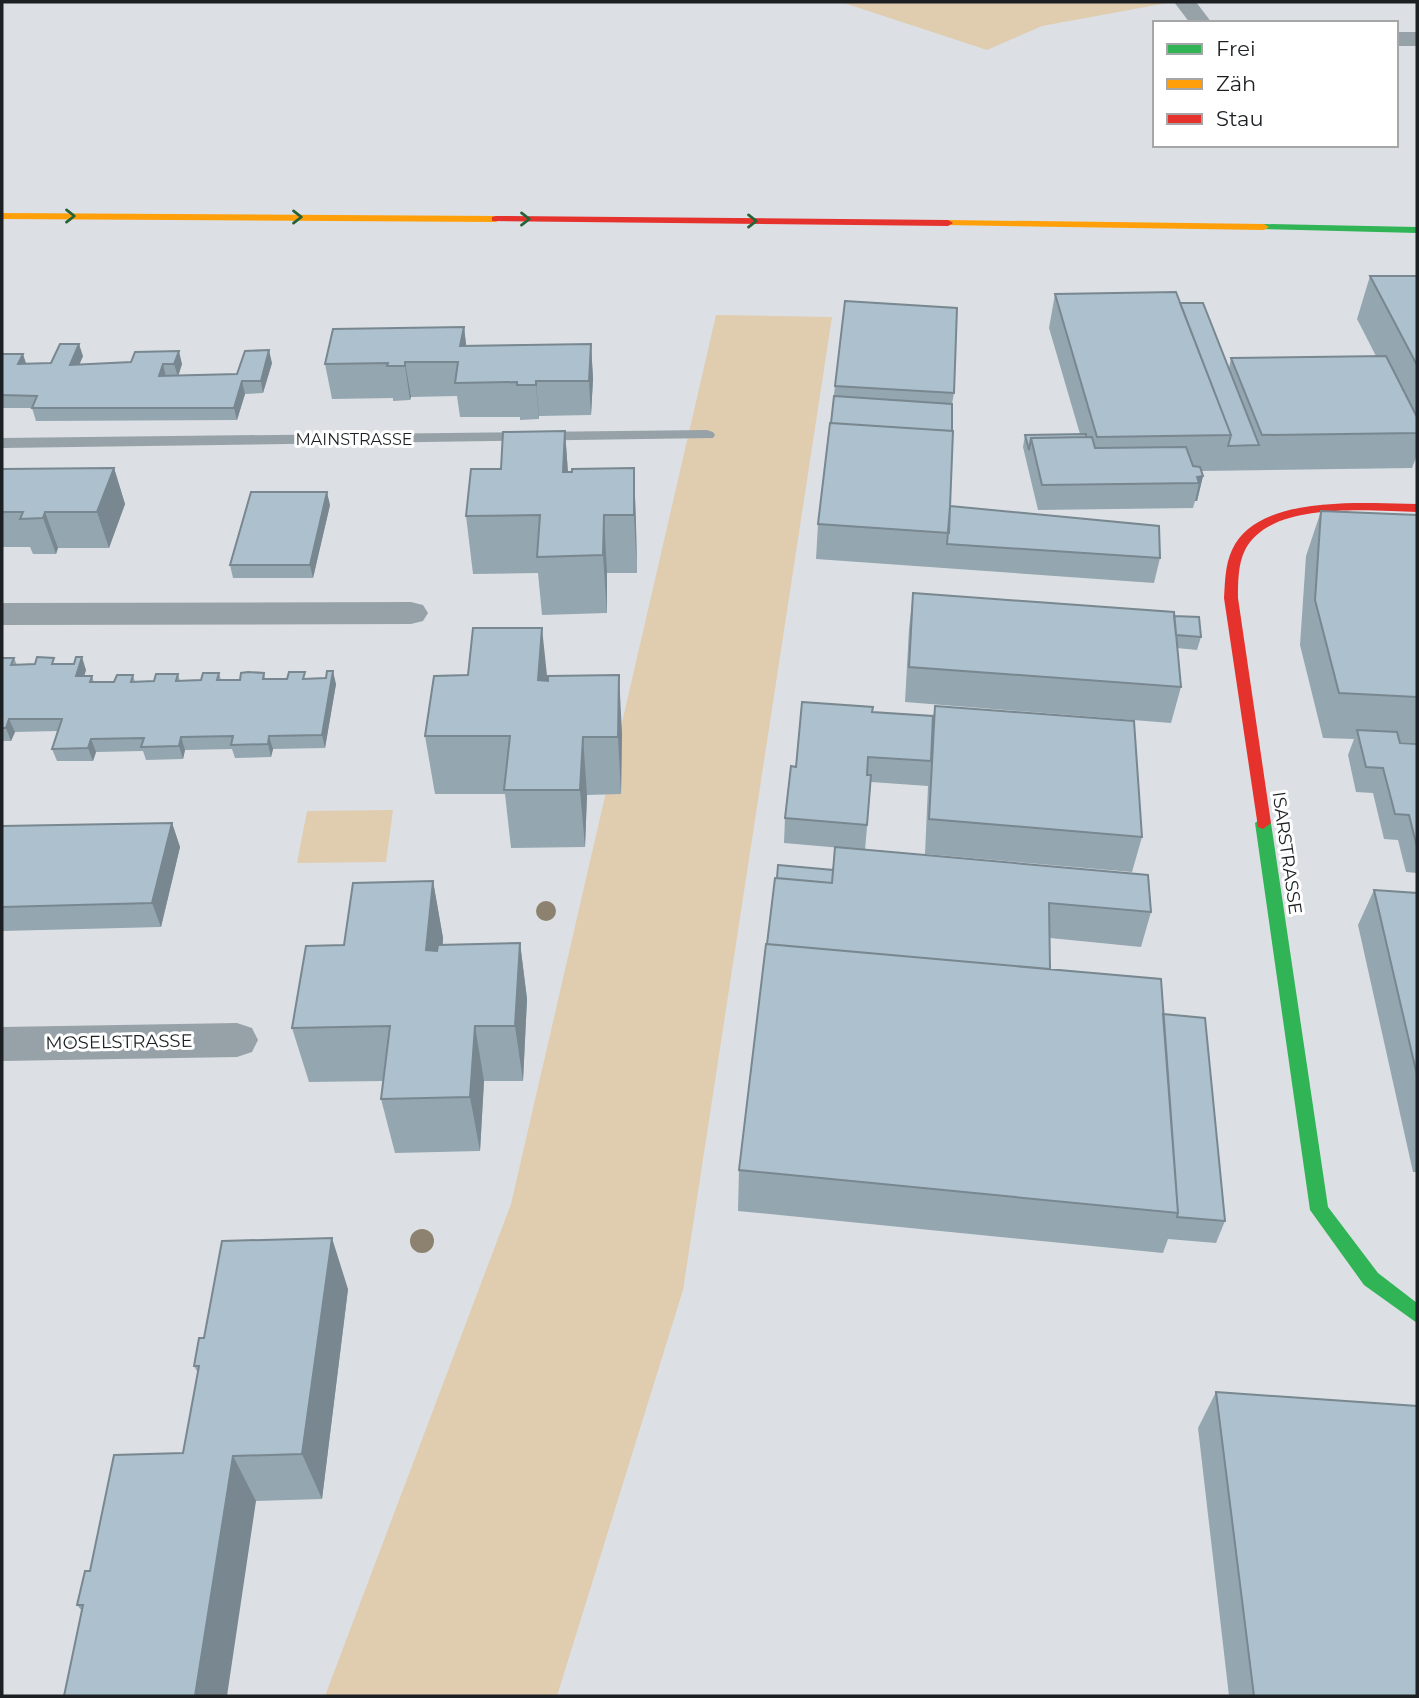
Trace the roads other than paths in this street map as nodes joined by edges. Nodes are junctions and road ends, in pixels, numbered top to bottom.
1 (1185, 2) edge
2 (1199, 21) edge
3 (1398, 39) edge
4 (1417, 39) edge
5 (2, 201) edge
6 (970, 207) dead end
7 (2, 216) edge
8 (1417, 229) edge
9 (707, 435) dead end
10 (2, 443) edge
11 (1417, 508) edge
12 (2, 614) edge
13 (411, 614) dead end
14 (237, 1040) dead end
15 (2, 1044) edge
16 (1417, 1314) edge

1 - 2 street
3 - 4 street
5 - 6 main road
7 -> 8 main road
9 - 10 lane, MAINSTRASSE
11 - 16 main road, ISARSTRASSE
12 - 13 street
14 - 15 street, MOSELSTRASSE

